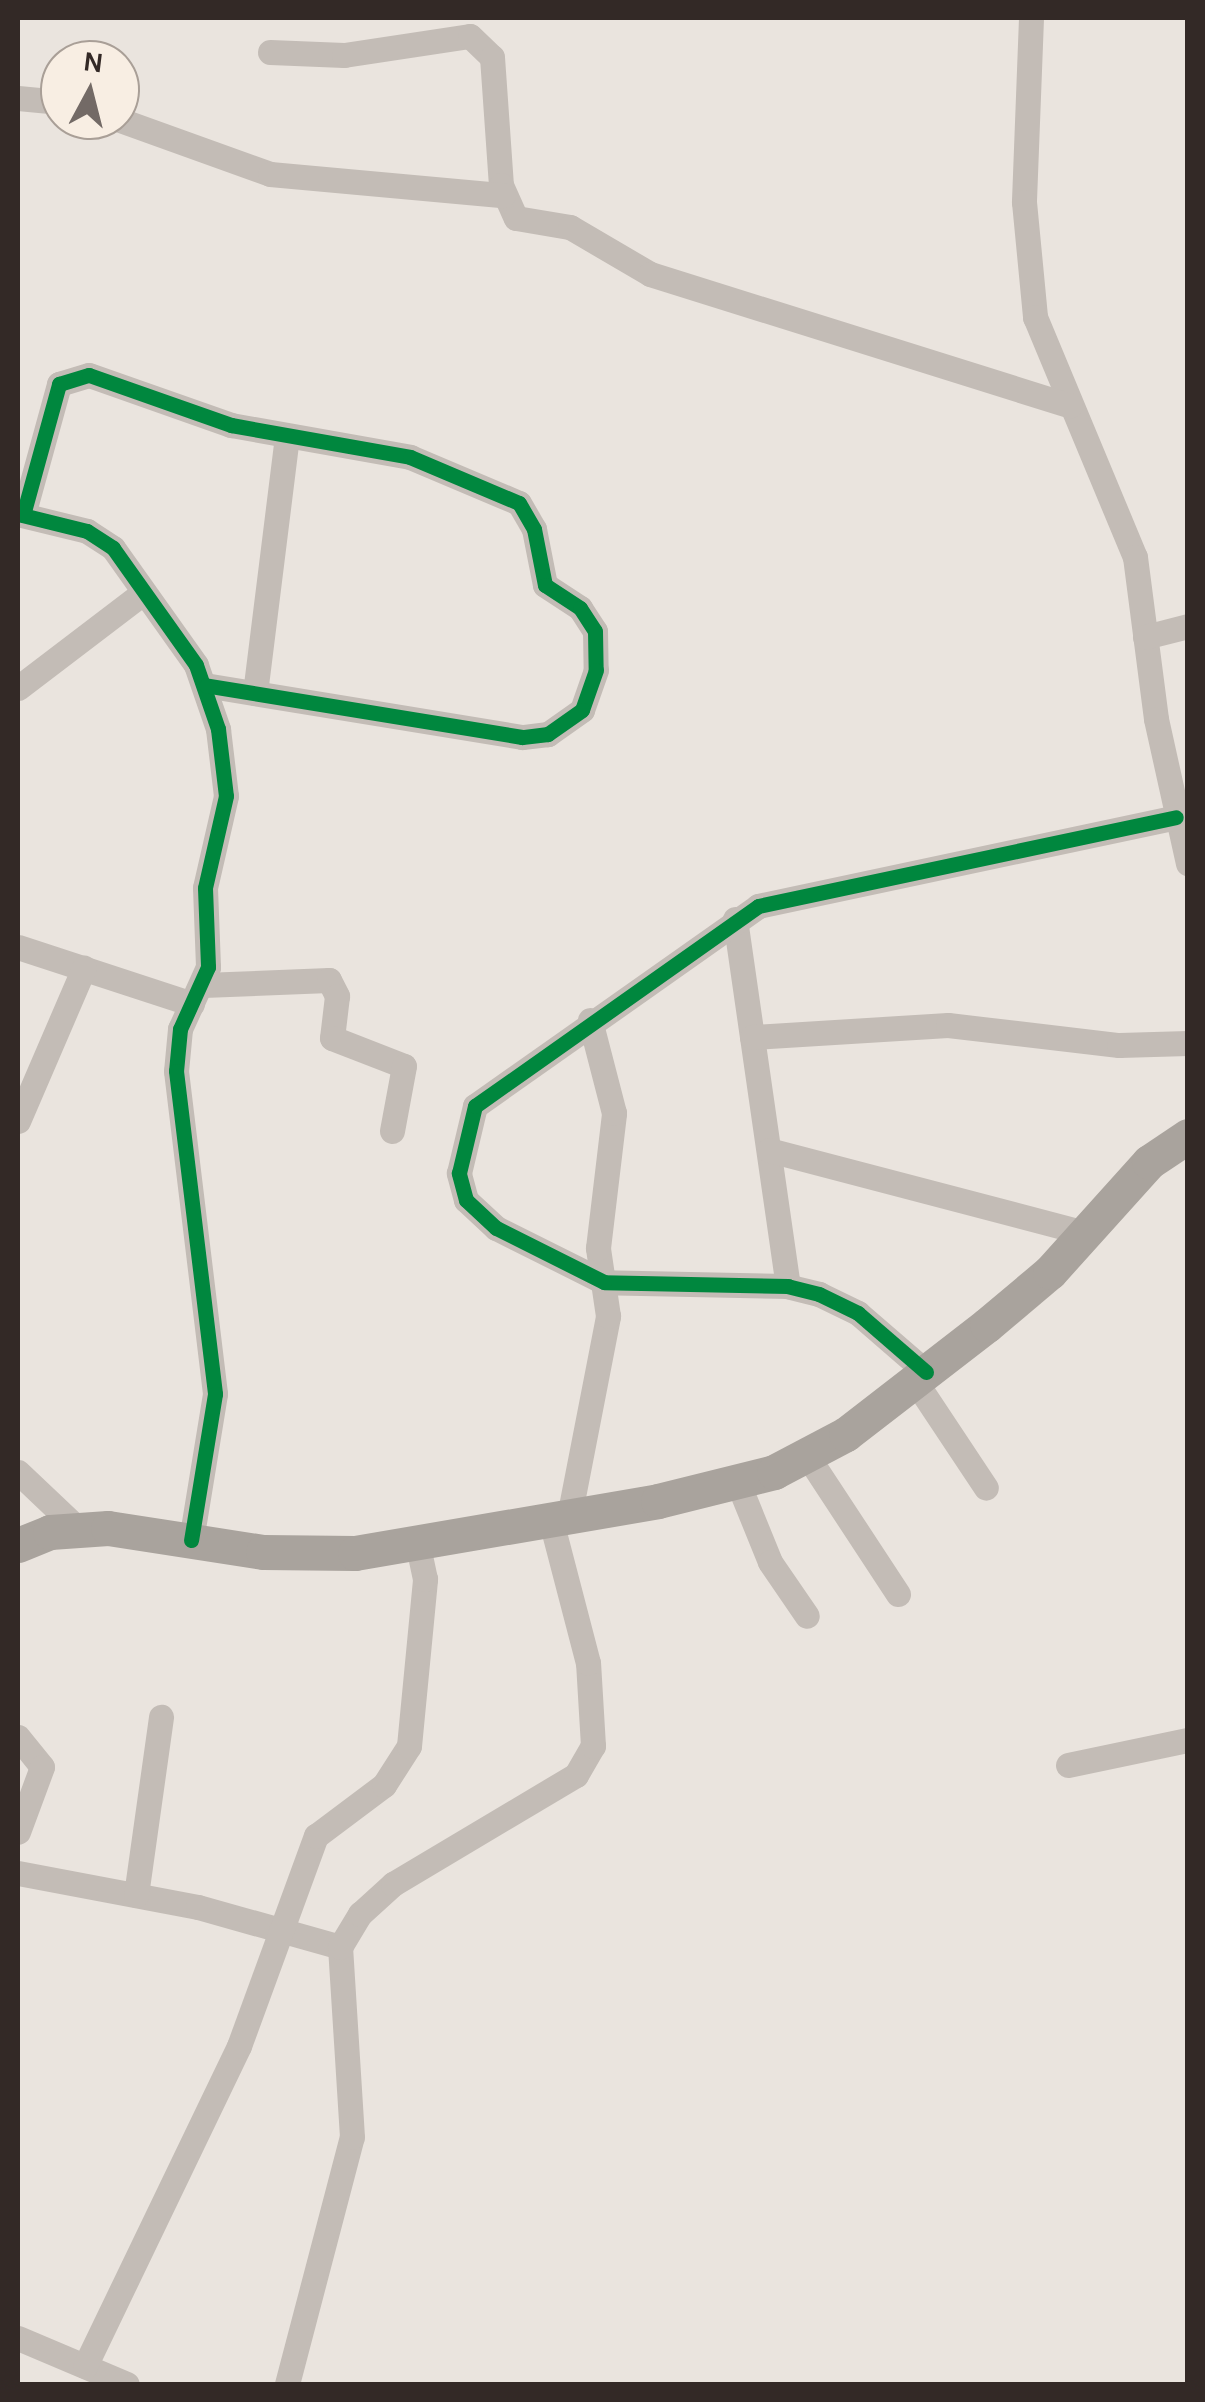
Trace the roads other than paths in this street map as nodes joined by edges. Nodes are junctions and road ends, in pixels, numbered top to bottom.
1 (1031, 18) edge
2 (270, 52) dead end
3 (140, 127) edge
4 (502, 195) junction
5 (1070, 406) junction
6 (287, 436) junction
7 (20, 514) edge
8 (144, 592) junction
9 (1188, 626) edge
10 (1145, 637) junction
11 (206, 685) junction
12 (18, 688) edge
13 (255, 694) junction
14 (1176, 817) junction
15 (1188, 863) edge
16 (736, 919) junction
17 (18, 947) edge
18 (84, 968) junction
19 (197, 994) junction
20 (590, 1020) junction
21 (752, 1037) junction
22 (1188, 1043) edge
23 (18, 1122) edge
24 (392, 1131) dead end
25 (1188, 1136) edge
26 (769, 1150) junction
27 (1086, 1233) junction
28 (604, 1282) junction
29 (788, 1286) junction
30 (921, 1376) junction
31 (808, 1458) junction
32 (18, 1472) edge
33 (738, 1483) junction
34 (986, 1488) dead end
35 (560, 1519) junction
36 (78, 1529) junction
37 (192, 1540) junction
38 (18, 1544) edge
39 (418, 1545) junction
40 (898, 1594) dead end
41 (807, 1616) dead end
42 (161, 1717) dead end
43 (18, 1737) edge
44 (1188, 1740) edge
45 (1068, 1765) dead end
46 (19, 1823) edge
47 (18, 1873) edge
48 (136, 1895) junction
49 (283, 1934) junction
50 (340, 1947) junction
51 (18, 2338) edge
52 (86, 2366) junction
53 (127, 2384) edge
54 (286, 2384) edge

1 - 5 street
2 - 4 street
3 - 4 street
4 - 5 street
5 - 10 street
6 - 7 street
6 - 13 street
6 - 13 street
7 - 8 street
8 - 11 street
8 - 12 street
9 - 10 street
10 - 14 street
11 - 13 street
11 - 19 street
14 - 15 street
14 - 16 street
16 - 20 street
16 - 21 street
17 - 18 street
18 - 19 street
18 - 23 street
19 - 24 street
19 - 37 street
20 - 28 street
20 - 28 street
21 - 22 street
21 - 26 street
25 - 27 highway
26 - 27 street
26 - 29 street
27 - 30 highway
28 - 29 street
28 - 35 street
29 - 30 street
30 - 31 highway
30 - 34 street
31 - 33 highway
31 - 40 street
32 - 36 street
33 - 35 highway
33 - 41 street
35 - 39 highway
35 - 50 street
36 - 37 highway
36 - 38 highway
37 - 39 highway
39 - 49 street
42 - 48 street
43 - 46 street
44 - 45 street
47 - 48 street
48 - 49 street
49 - 50 street
49 - 52 street
50 - 54 street
51 - 52 street
52 - 53 street

